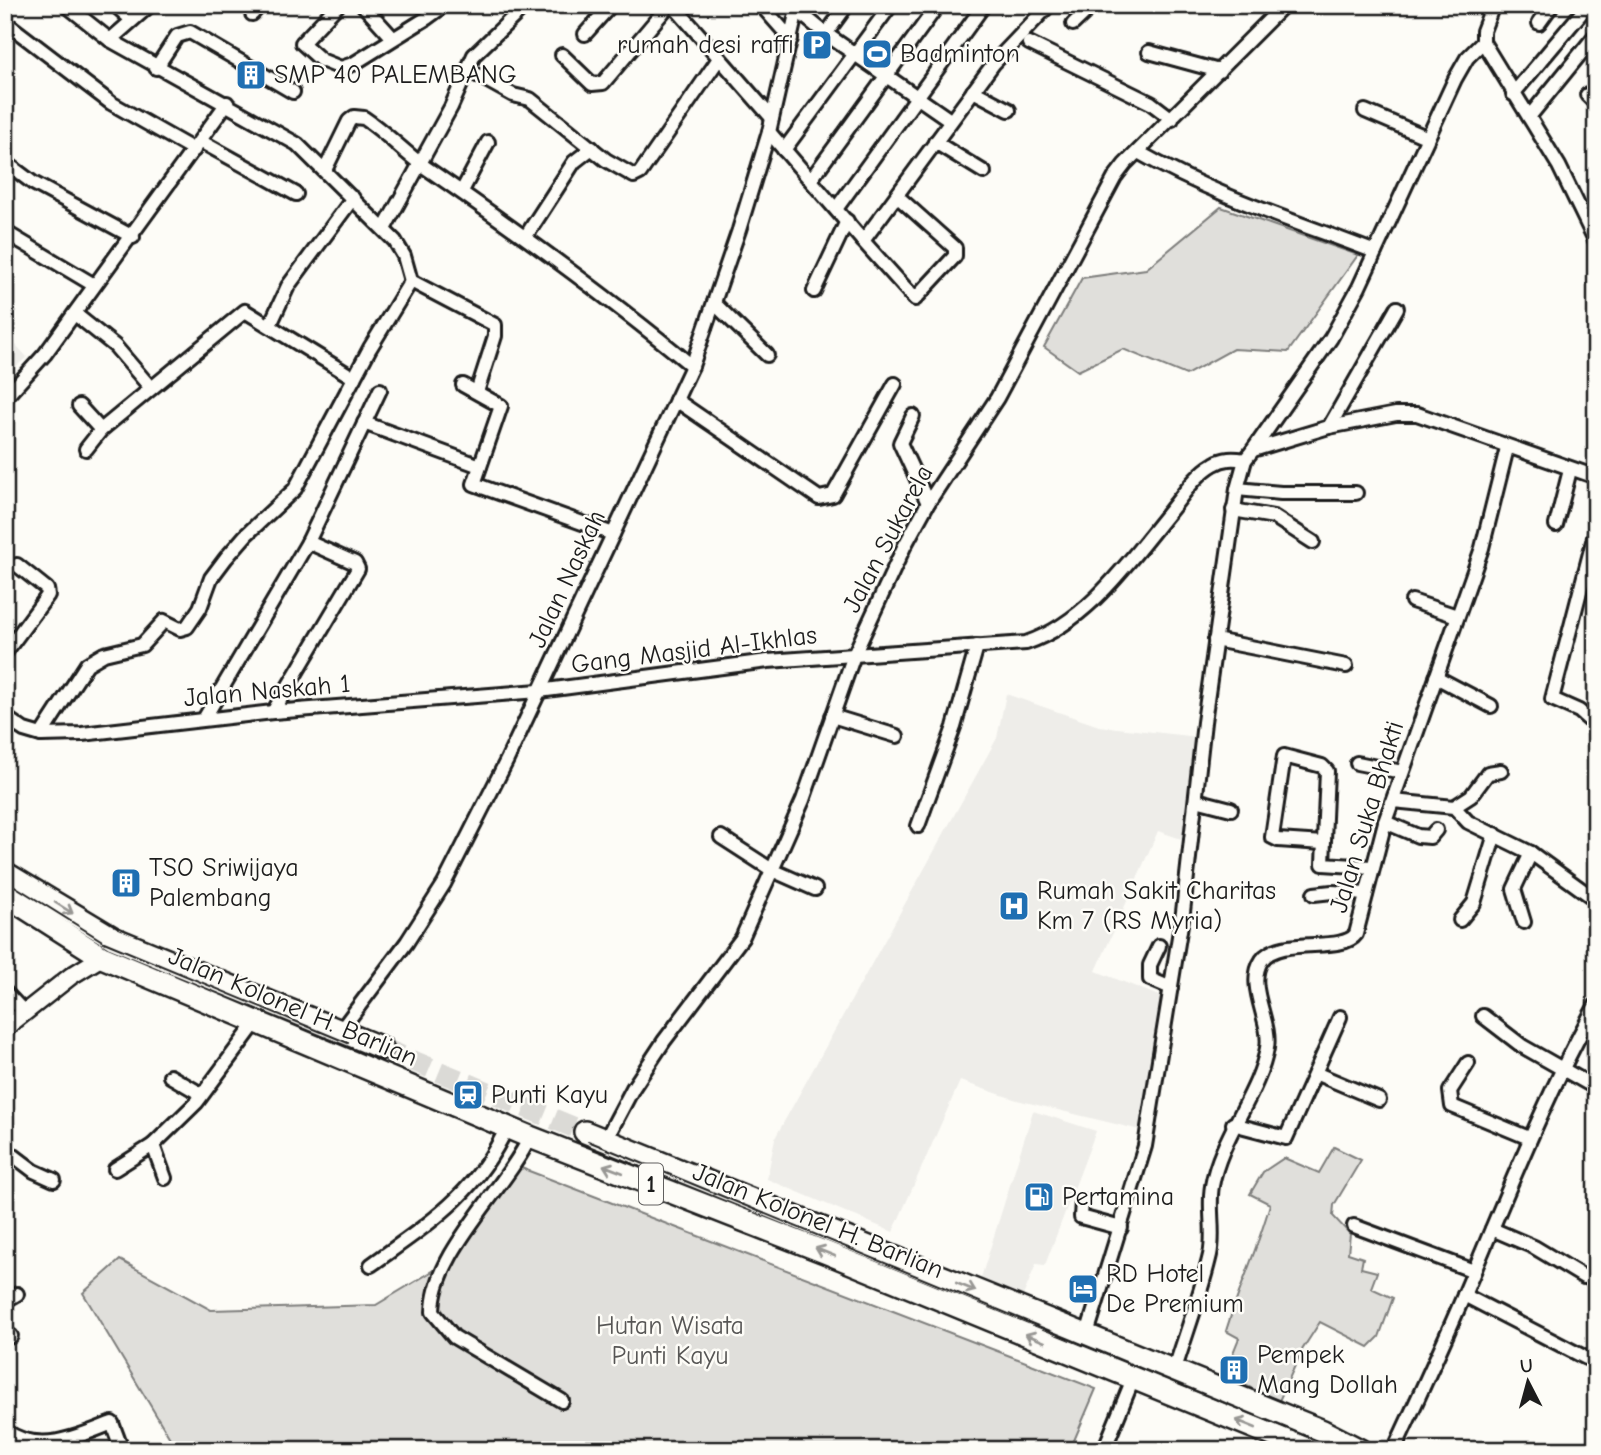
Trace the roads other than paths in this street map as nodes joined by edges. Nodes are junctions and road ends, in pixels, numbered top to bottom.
1 (66, 5) edge
2 (115, 5) edge
3 (150, 5) edge
4 (338, 5) edge
5 (363, 5) edge
6 (435, 5) edge
7 (526, 5) edge
8 (611, 5) edge
9 (671, 5) edge
10 (761, 5) edge
11 (847, 5) edge
12 (891, 5) edge
13 (938, 5) edge
14 (984, 5) edge
15 (1049, 5) edge
16 (1093, 5) edge
17 (1284, 5) edge
18 (1493, 5) edge
19 (1552, 5) edge
20 (1588, 5) edge
21 (798, 8) edge
22 (132, 20) junction
23 (5, 22) edge
24 (1539, 23) dead end
25 (1073, 24) dead end
26 (584, 34) dead end
27 (826, 34) junction
28 (393, 37) junction
29 (1594, 37) dead end
30 (791, 39) junction
31 (110, 40) junction
32 (1483, 42) junction
33 (1029, 43) dead end
34 (1149, 52) dead end
35 (854, 54) junction
36 (562, 55) dead end
37 (718, 60) junction
38 (156, 68) junction
39 (468, 70) junction
40 (1219, 71) junction
41 (884, 75) junction
42 (973, 91) junction
43 (293, 92) dead end
44 (1513, 94) junction
45 (916, 97) junction
46 (227, 103) junction
47 (1009, 110) dead end
48 (1365, 111) dead end
49 (1529, 117) junction
50 (772, 118) junction
51 (1172, 118) junction
52 (950, 120) junction
53 (769, 132) junction
54 (1426, 136) junction
55 (488, 142) dead end
56 (935, 142) junction
57 (197, 146) junction
58 (592, 148) junction
59 (784, 150) junction
60 (1138, 152) junction
61 (5, 162) edge
62 (420, 163) junction
63 (325, 170) junction
64 (984, 172) dead end
65 (812, 178) junction
66 (462, 191) junction
67 (296, 194) dead end
68 (897, 196) junction
69 (353, 198) junction
70 (836, 209) junction
71 (848, 221) junction
72 (384, 229) junction
73 (5, 232) edge
74 (526, 236) junction
75 (133, 237) junction
76 (863, 241) junction
77 (1596, 242) edge
78 (1375, 252) junction
79 (411, 281) junction
80 (94, 285) junction
81 (814, 291) dead end
82 (714, 303) junction
83 (1397, 308) dead end
84 (75, 314) junction
85 (270, 325) junction
86 (767, 355) dead end
87 (692, 366) junction
88 (354, 378) junction
89 (895, 384) dead end
90 (463, 385) dead end
91 (150, 387) junction
92 (380, 390) dead end
93 (477, 392) junction
94 (5, 398) edge
95 (676, 400) junction
96 (79, 406) dead end
97 (913, 416) dead end
98 (364, 423) junction
99 (1329, 427) junction
100 (101, 430) junction
101 (1507, 448) junction
102 (86, 449) dead end
103 (1249, 455) junction
104 (480, 466) junction
105 (1570, 470) junction
106 (1596, 477) edge
107 (1237, 489) junction
108 (1356, 493) dead end
109 (928, 503) junction
110 (1233, 510) junction
111 (1556, 525) dead end
112 (1596, 530) edge
113 (613, 534) junction
114 (308, 541) junction
115 (1313, 542) dead end
116 (18, 565) dead end
117 (1412, 601) dead end
118 (1458, 615) junction
119 (1215, 640) junction
120 (977, 646) junction
121 (5, 653) edge
122 (854, 655) junction
123 (1346, 666) dead end
124 (1436, 677) junction
125 (539, 691) junction
126 (1492, 706) dead end
127 (272, 712) junction
128 (5, 716) edge
129 (832, 716) junction
130 (204, 719) junction
131 (1596, 726) edge
132 (41, 735) junction
133 (897, 736) dead end
134 (1357, 763) dead end
135 (1501, 771) dead end
136 (1402, 772) junction
137 (1196, 800) junction
138 (1393, 801) junction
139 (1454, 807) junction
140 (1231, 809) dead end
141 (1385, 822) junction
142 (918, 826) dead end
143 (1436, 830) dead end
144 (1495, 834) junction
145 (721, 837) dead end
146 (1323, 843) junction
147 (1531, 853) junction
148 (1371, 867) junction
149 (772, 870) junction
150 (5, 873) edge
151 (815, 889) dead end
152 (1314, 894) dead end
153 (1366, 894) junction
154 (5, 895) edge
155 (1596, 901) edge
156 (1460, 920) dead end
157 (1524, 922) dead end
158 (1159, 946) dead end
159 (102, 957) junction
160 (1171, 988) junction
161 (5, 992) edge
162 (1596, 1005) edge
163 (24, 1012) junction
164 (1483, 1016) dead end
165 (1340, 1017) dead end
166 (257, 1021) junction
167 (5, 1028) edge
168 (341, 1030) junction
169 (382, 1048) tunnel mouth
170 (1468, 1063) dead end
171 (1560, 1069) junction
172 (1315, 1073) junction
173 (170, 1076) dead end
174 (1596, 1088) edge
175 (201, 1094) junction
176 (1379, 1100) dead end
177 (1233, 1124) junction
178 (507, 1128) junction
179 (585, 1132) tunnel mouth
180 (530, 1137) junction
181 (1529, 1138) junction
182 (605, 1141) junction
183 (153, 1145) junction
184 (5, 1149) edge
185 (115, 1169) dead end
186 (165, 1178) dead end
187 (54, 1180) dead end
188 (1082, 1201) dead end
189 (1353, 1226) dead end
190 (1121, 1227) junction
191 (1492, 1228) junction
192 (376, 1261) dead end
193 (1474, 1271) junction
194 (1584, 1277) dead end
195 (17, 1294) dead end
196 (1464, 1294) junction
197 (5, 1301) edge
198 (1086, 1337) junction
199 (1586, 1359) dead end
200 (1174, 1372) junction
201 (1133, 1379) junction
202 (562, 1401) dead end
203 (5, 1430) edge
204 (87, 1435) junction
205 (92, 1450) edge
206 (122, 1450) edge
207 (1104, 1450) edge
208 (1309, 1450) edge
209 (1360, 1450) edge
210 (1394, 1450) edge

1 - 31 street
2 - 22 street
3 - 22 street
4 - 28 street
5 - 28 street
6 - 28 street
7 - 39 street
8 - 26 street
9 - 36 street
9 - 37 street
10 - 30 street
11 - 27 street
12 - 35 street
13 - 41 street
14 - 45 street
15 - 42 street
16 - 25 street
17 - 40 street, Jalan Sukarela
18 - 32 street
19 - 24 street
20 - 44 street
21 - 27 street
21 - 30 street, Jalan Naskah
22 - 31 street
23 - 57 street
27 - 35 street
29 - 49 street
30 - 50 street, Jalan Naskah
31 - 38 street
32 - 44 street
32 - 54 street
33 - 51 street
34 - 40 street
35 - 41 street
35 - 59 street
37 - 50 street
37 - 58 street
38 - 43 street
38 - 46 street
39 - 58 street
39 - 62 street
40 - 51 street, Jalan Sukarela
41 - 45 street
41 - 65 street
42 - 47 street
42 - 52 street
44 - 49 street
45 - 52 street
45 - 70 street
46 - 57 street
46 - 63 street
48 - 54 street
49 - 77 street
50 - 53 street, Jalan Naskah
51 - 60 street, Jalan Sukarela
52 - 56 street
53 - 59 street
53 - 82 street, Jalan Naskah
54 - 78 street
55 - 66 street
56 - 64 street
56 - 68 street
57 - 67 street
57 - 75 street
58 - 74 street
59 - 65 street
60 - 78 street
60 - 109 street, Jalan Sukarela
61 - 75 street
62 - 63 street
62 - 66 street
62 - 72 street
63 - 69 street
65 - 70 street
66 - 74 street
68 - 76 street
68 - 76 street
69 - 72 street
69 - 85 street
70 - 71 street
71 - 76 street
71 - 81 street
72 - 79 street
73 - 80 street
74 - 87 street
75 - 80 street
78 - 103 street
79 - 88 street
79 - 93 street
80 - 84 street
82 - 86 street
82 - 87 street, Jalan Naskah
83 - 99 street
84 - 91 street
84 - 94 street
85 - 88 street
85 - 91 street
87 - 95 street, Jalan Naskah
88 - 132 street
89 - 95 street
90 - 93 street
91 - 100 street
92 - 98 street
93 - 104 street
95 - 113 street, Jalan Naskah
96 - 100 street
97 - 109 street
98 - 104 street
98 - 114 street
99 - 101 street, Gang Masjid Al-Ikhlas
99 - 103 street, Gang Masjid Al-Ikhlas
100 - 102 street
101 - 105 street, Gang Masjid Al-Ikhlas
101 - 118 street, Jalan Suka Bhakti
103 - 107 street
103 - 120 street, Gang Masjid Al-Ikhlas
104 - 113 street
105 - 106 street, Gang Masjid Al-Ikhlas
105 - 111 street
107 - 108 street
107 - 110 street
109 - 122 street, Jalan Sukarela
110 - 115 street
110 - 119 street
112 - 131 street
113 - 125 street, Jalan Naskah
114 - 127 street
114 - 130 street
116 - 121 street
117 - 118 street
118 - 124 street, Jalan Suka Bhakti
119 - 123 street
119 - 137 street
120 - 122 street, Gang Masjid Al-Ikhlas
120 - 142 street
122 - 125 street, Gang Masjid Al-Ikhlas
122 - 129 street, Jalan Sukarela
124 - 126 street
124 - 136 street, Jalan Suka Bhakti
125 - 127 street, Jalan Naskah 1
125 - 168 street, Jalan Naskah
127 - 130 street, Jalan Naskah 1
128 - 132 street, Jalan Naskah 1
129 - 133 street
129 - 149 street, Jalan Sukarela
130 - 132 street, Jalan Naskah 1
134 - 136 street
135 - 139 street
136 - 138 street, Jalan Suka Bhakti
137 - 140 street
137 - 160 street
138 - 139 street
138 - 141 street, Jalan Suka Bhakti
139 - 144 street
141 - 143 street
141 - 148 street, Jalan Suka Bhakti
144 - 147 street
144 - 156 street
145 - 149 street
146 - 146 street
146 - 148 street
147 - 155 street
147 - 157 street
148 - 153 street, Jalan Suka Bhakti
149 - 151 street
149 - 182 street, Jalan Sukarela
150 -> 168 highway
152 - 153 street
153 - 177 street, Jalan Suka Bhakti
154 - 159 highway, Jalan Kolonel H. Barlian / 1
158 - 160 street
159 - 163 street
159 - 166 highway, Jalan Kolonel H. Barlian / 1
160 - 190 street
161 - 163 street
162 - 171 street
163 - 167 street
164 - 171 street
165 - 172 street
166 - 175 street
166 - 178 highway, Jalan Kolonel H. Barlian / 1
168 - 169 highway
170 - 181 street
171 - 174 street
171 - 181 street
172 - 176 street
172 - 177 street
173 - 175 street
175 - 183 street
177 - 200 street, Jalan Suka Bhakti
178 - 180 highway, Jalan Kolonel H. Barlian / 1
178 - 192 street
179 - 182 highway, Jalan Kolonel H. Barlian / 1
201 -> 180 highway, Jalan Kolonel H. Barlian / 1
180 - 202 street
181 - 191 street
182 -> 198 highway, Jalan Kolonel H. Barlian / 1
183 - 185 street
183 - 186 street
184 - 187 street
188 - 190 street
189 - 193 street
190 - 198 street
191 - 193 street
191 - 194 street
193 - 196 street
195 - 197 street
196 - 199 street
196 - 210 street
198 - 200 highway, Jalan Kolonel H. Barlian / 1
200 - 209 highway, Jalan Kolonel H. Barlian / 1
201 - 207 street
208 -> 201 highway, Jalan Kolonel H. Barlian / 1
203 - 204 street
204 - 205 street
204 - 206 street

